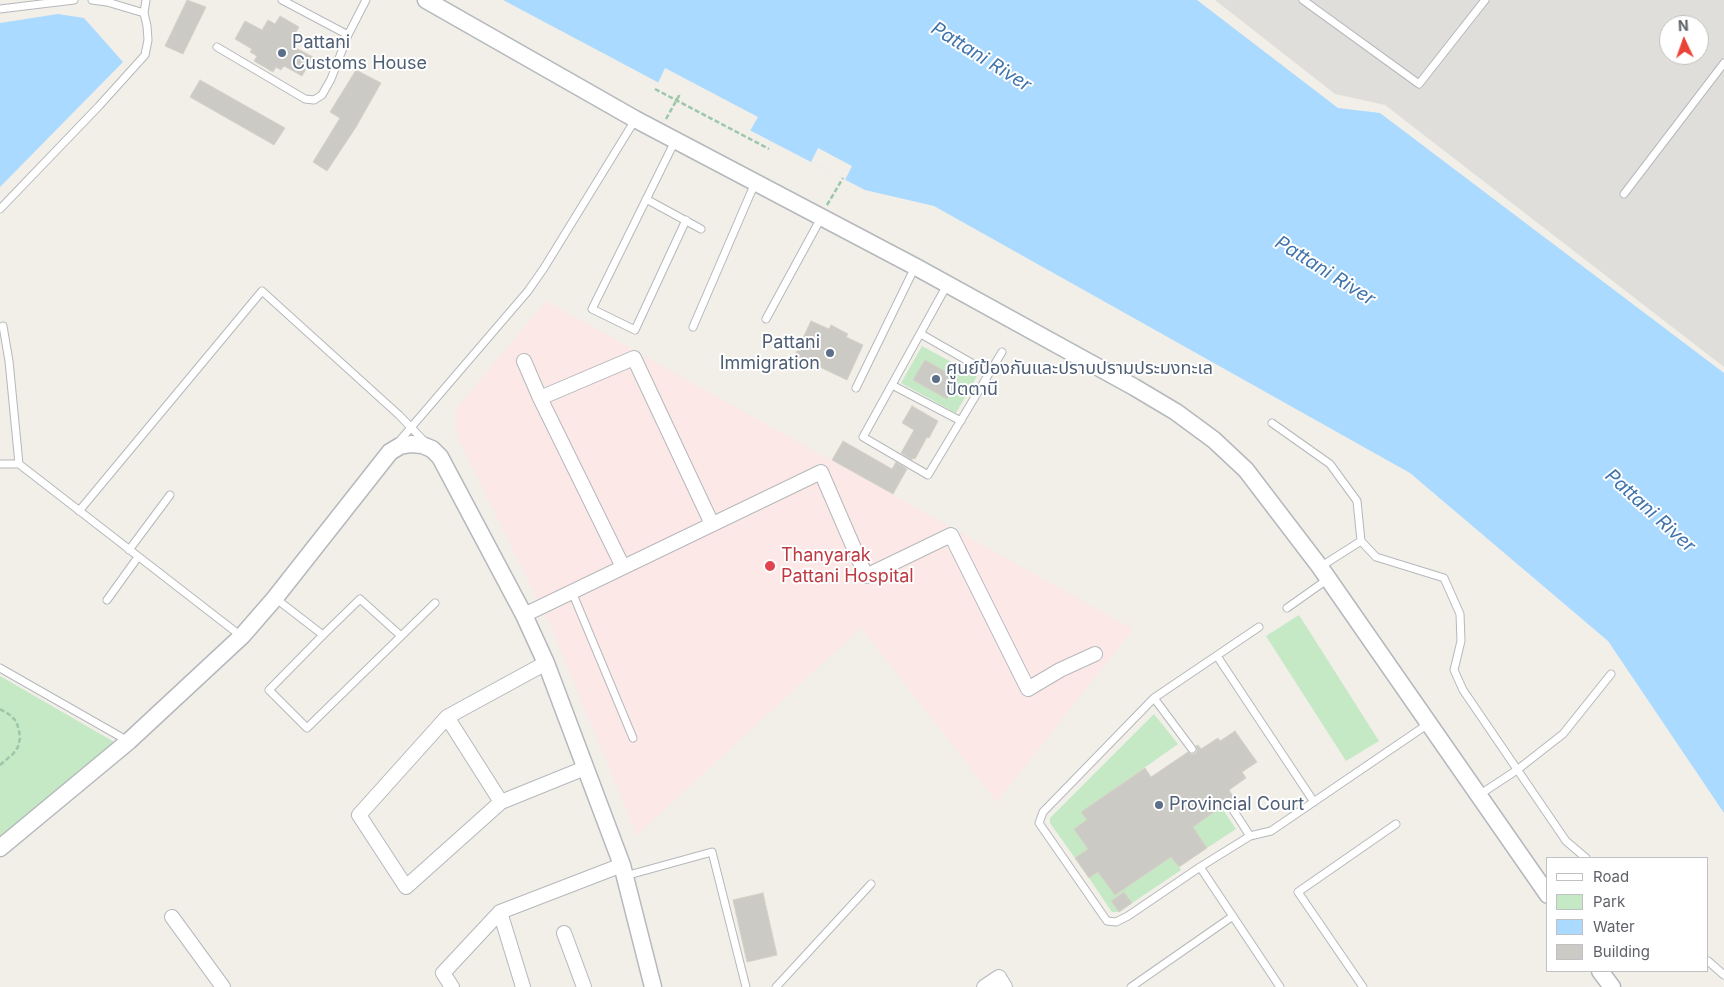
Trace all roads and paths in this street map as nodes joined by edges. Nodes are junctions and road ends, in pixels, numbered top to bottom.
1 (74, 0) edge
2 (92, 0) edge
3 (146, 0) edge
4 (282, 0) edge
5 (366, 0) edge
6 (426, 0) edge
7 (1303, 0) edge
8 (1485, 0) edge
9 (0, 9) edge
10 (144, 13) junction
11 (348, 35) junction
12 (217, 47) dead end
13 (1724, 63) edge
14 (655, 89) dead end
15 (680, 94) dead end
16 (677, 100) junction
17 (635, 119) junction
18 (659, 132) junction
19 (675, 141) junction
20 (768, 148) dead end
21 (842, 178) dead end
22 (755, 183) junction
23 (1624, 194) dead end
24 (646, 199) junction
25 (0, 209) edge
26 (821, 218) junction
27 (686, 220) junction
28 (701, 229) dead end
29 (916, 267) junction
30 (948, 285) junction
31 (766, 319) dead end
32 (3, 326) dead end
33 (693, 326) dead end
34 (921, 334) junction
35 (1002, 352) dead end
36 (524, 361) dead end
37 (989, 373) junction
38 (892, 385) junction
39 (856, 388) dead end
40 (540, 398) junction
41 (961, 421) junction
42 (1272, 423) dead end
43 (411, 427) junction
44 (432, 449) junction
45 (390, 452) junction
46 (0, 464) edge
47 (19, 464) junction
48 (170, 494) dead end
49 (79, 511) junction
50 (712, 524) junction
51 (1360, 541) junction
52 (129, 550) junction
53 (138, 557) junction
54 (623, 567) junction
55 (1324, 573) junction
56 (572, 592) junction
57 (275, 598) junction
58 (106, 600) dead end
59 (435, 603) dead end
60 (1287, 608) dead end
61 (524, 615) junction
62 (1259, 627) dead end
63 (323, 635) junction
64 (242, 636) junction
65 (401, 636) junction
66 (1095, 654) dead end
67 (1216, 656) junction
68 (546, 663) junction
69 (0, 668) edge
70 (1611, 674) dead end
71 (1154, 698) junction
72 (0, 709) edge
73 (446, 717) junction
74 (1429, 724) junction
75 (633, 738) dead end
76 (128, 741) junction
77 (1192, 749) dead end
78 (0, 765) edge
79 (585, 768) junction
80 (1517, 770) junction
81 (1478, 796) junction
82 (501, 802) junction
83 (1228, 802) dead end
84 (1314, 802) junction
85 (1396, 824) dead end
86 (1250, 836) junction
87 (0, 848) edge
88 (1585, 857) edge
89 (1200, 867) junction
90 (623, 871) junction
91 (871, 884) dead end
92 (1546, 892) edge
93 (500, 912) junction
94 (172, 916) dead end
95 (1233, 916) junction
96 (564, 934) dead end
97 (1709, 962) edge
98 (1601, 972) edge
99 (1724, 975) edge
100 (223, 987) edge
101 (452, 987) edge
102 (523, 987) edge
103 (584, 987) edge
104 (653, 987) edge
105 (746, 987) edge
106 (776, 987) edge
107 (984, 987) edge
108 (1005, 987) edge
109 (1131, 987) edge
110 (1280, 987) edge
111 (1363, 987) edge
112 (1612, 987) edge

1 - 9 lane
2 - 10 lane
3 - 10 lane
4 - 11 lane
5 - 11 lane
6 - 17 street
7 - 8 lane
10 - 25 lane
11 - 12 lane
13 - 23 lane
14 - 16 path
15 - 16 path
16 - 18 path
16 - 20 path
17 - 18 street
17 - 43 lane
18 - 19 street
19 - 22 street
19 - 24 lane
21 - 26 path
22 - 26 street
22 - 33 lane
24 - 27 lane
24 - 27 lane
26 - 29 street
26 - 31 lane
27 - 28 lane
29 - 30 street
29 - 39 lane
30 - 34 lane
30 - 55 street
32 - 47 lane
34 - 37 lane
34 - 38 lane
35 - 37 lane
36 - 40 street
37 - 41 lane
38 - 41 lane
38 - 41 lane
40 - 50 street
40 - 54 street
42 - 51 lane
43 - 44 lane
43 - 45 lane
43 - 49 lane
44 - 45 street
44 - 61 street
45 - 57 street
46 - 47 lane
47 - 49 lane
48 - 52 lane
49 - 52 lane
50 - 54 street
50 - 66 street
51 - 55 lane
51 - 80 lane
52 - 53 lane
53 - 58 lane
53 - 64 lane
54 - 56 street
55 - 60 lane
55 - 74 street
56 - 61 street
56 - 75 lane
57 - 63 lane
57 - 64 street
59 - 65 lane
61 - 68 street
62 - 67 lane
63 - 65 lane
63 - 65 lane
64 - 76 street
67 - 71 lane
67 - 84 lane
68 - 73 street
68 - 79 street
69 - 76 lane
70 - 80 lane
71 - 77 lane
71 - 89 lane
72 - 78 path
73 - 82 street
73 - 82 street
74 - 81 street
74 - 84 lane
76 - 87 street
79 - 82 street
79 - 90 street
80 - 81 lane
80 - 88 lane
81 - 92 street
83 - 86 lane
84 - 86 lane
85 - 111 lane
86 - 89 lane
89 - 95 lane
90 - 93 street
90 - 104 street
90 - 105 lane
91 - 106 lane
93 - 101 street
93 - 102 street
94 - 100 street
95 - 109 lane
95 - 110 lane
96 - 103 street
97 - 99 lane
98 - 112 street
107 - 108 street

